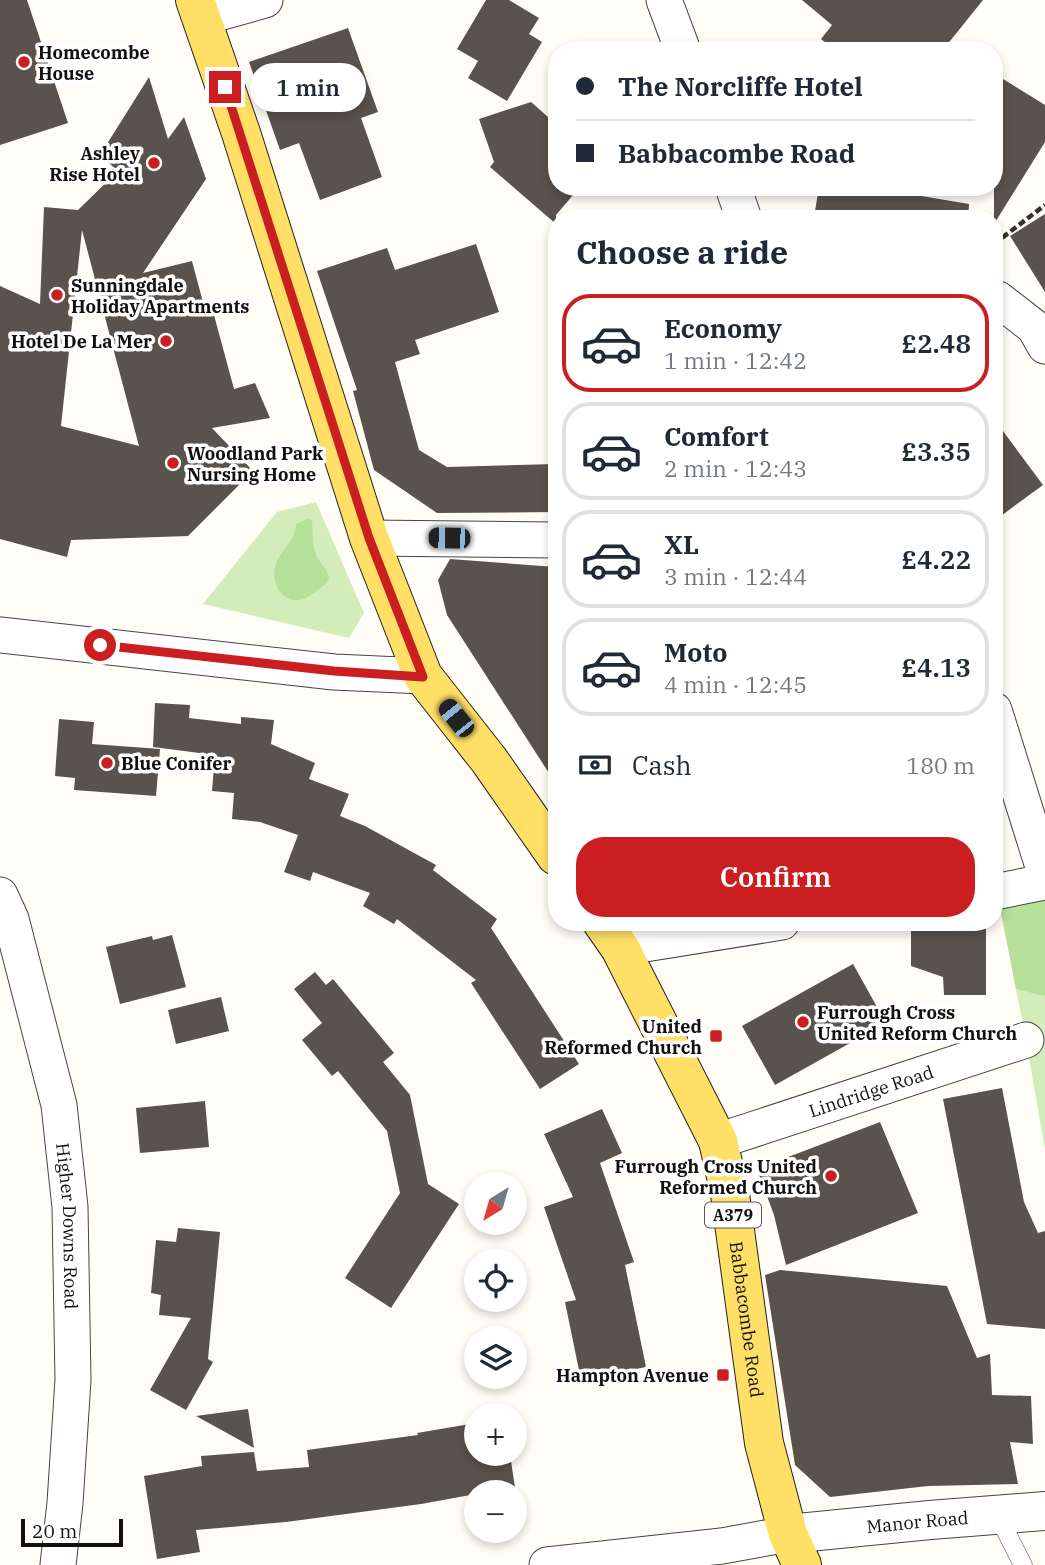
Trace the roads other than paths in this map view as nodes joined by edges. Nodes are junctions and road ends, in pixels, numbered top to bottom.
1 (265, 0) edge
2 (664, 0) edge
3 (198, 9) edge
4 (680, 42) edge
5 (1003, 303) edge
6 (1045, 345) edge
7 (369, 538) junction
8 (548, 540) edge
9 (0, 635) edge
10 (423, 677) junction
11 (1003, 739) edge
12 (548, 845) edge
13 (1045, 873) edge
14 (1045, 882) edge
15 (1003, 890) edge
16 (0, 895) edge
17 (664, 931) edge
18 (611, 935) edge
19 (1026, 1040) dead end
20 (718, 1141) junction
21 (1045, 1511) edge
22 (998, 1516) junction
23 (795, 1549) edge
24 (58, 1565) edge
25 (547, 1565) edge
26 (1023, 1565) edge

1 - 3 street
2 - 4 street
3 - 7 main road
5 - 6 street
7 - 8 street
7 - 10 main road
9 - 10 street
10 - 12 main road
11 - 13 street
14 - 15 street
16 - 24 street, Higher Downs Road
17 - 18 street
18 - 20 main road, Babbacombe Road / A379
19 - 20 street, Lindridge Road
20 - 23 main road, Babbacombe Road / A379
21 - 22 street, Manor Road
22 - 23 street, Manor Road
22 - 26 lane
23 - 25 street

